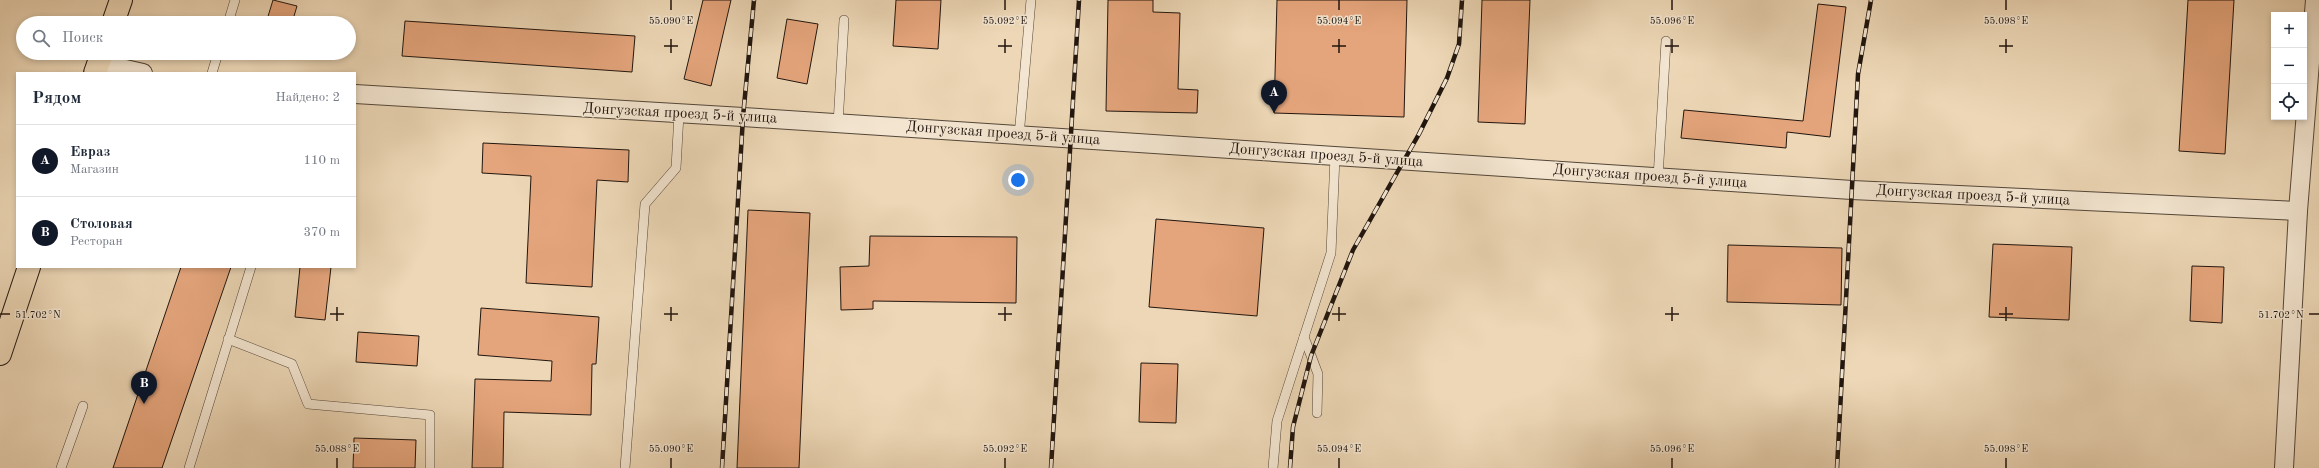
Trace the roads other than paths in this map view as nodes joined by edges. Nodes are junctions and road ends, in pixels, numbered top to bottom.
1 (121, 0) edge
2 (234, 0) edge
3 (1031, 0) edge
4 (2315, 0) edge
5 (115, 16) edge
6 (230, 16) edge
7 (844, 20) dead end
8 (1666, 41) dead end
9 (216, 60) edge
10 (99, 63) edge
11 (139, 72) edge
12 (212, 72) edge
13 (356, 94) edge
14 (679, 114) junction
15 (838, 124) junction
16 (1019, 136) junction
17 (1335, 156) junction
18 (1658, 178) junction
19 (2298, 211) junction
20 (29, 268) edge
21 (251, 268) edge
22 (1304, 337) junction
23 (228, 339) junction
24 (0, 354) edge
25 (83, 406) dead end
26 (1317, 413) dead end
27 (61, 468) edge
28 (189, 468) edge
29 (430, 468) edge
30 (625, 468) edge
31 (1273, 468) edge
32 (2284, 468) edge

1 - 5 highway
2 - 6 lane
3 - 16 lane
4 - 19 street
7 - 15 lane
8 - 18 lane
9 - 12 lane
10 - 11 street
13 - 14 street, Донгузская проезд 5-й улица
14 - 15 street, Донгузская проезд 5-й улица
14 - 30 lane
15 - 16 street, Донгузская проезд 5-й улица
16 - 17 street, Донгузская проезд 5-й улица
17 - 18 street, Донгузская проезд 5-й улица
17 - 22 lane
18 - 19 street, Донгузская проезд 5-й улица
19 - 32 street
20 - 24 highway
21 - 23 lane
22 - 26 lane
22 - 31 lane
23 - 28 lane
23 - 29 lane
25 - 27 lane

